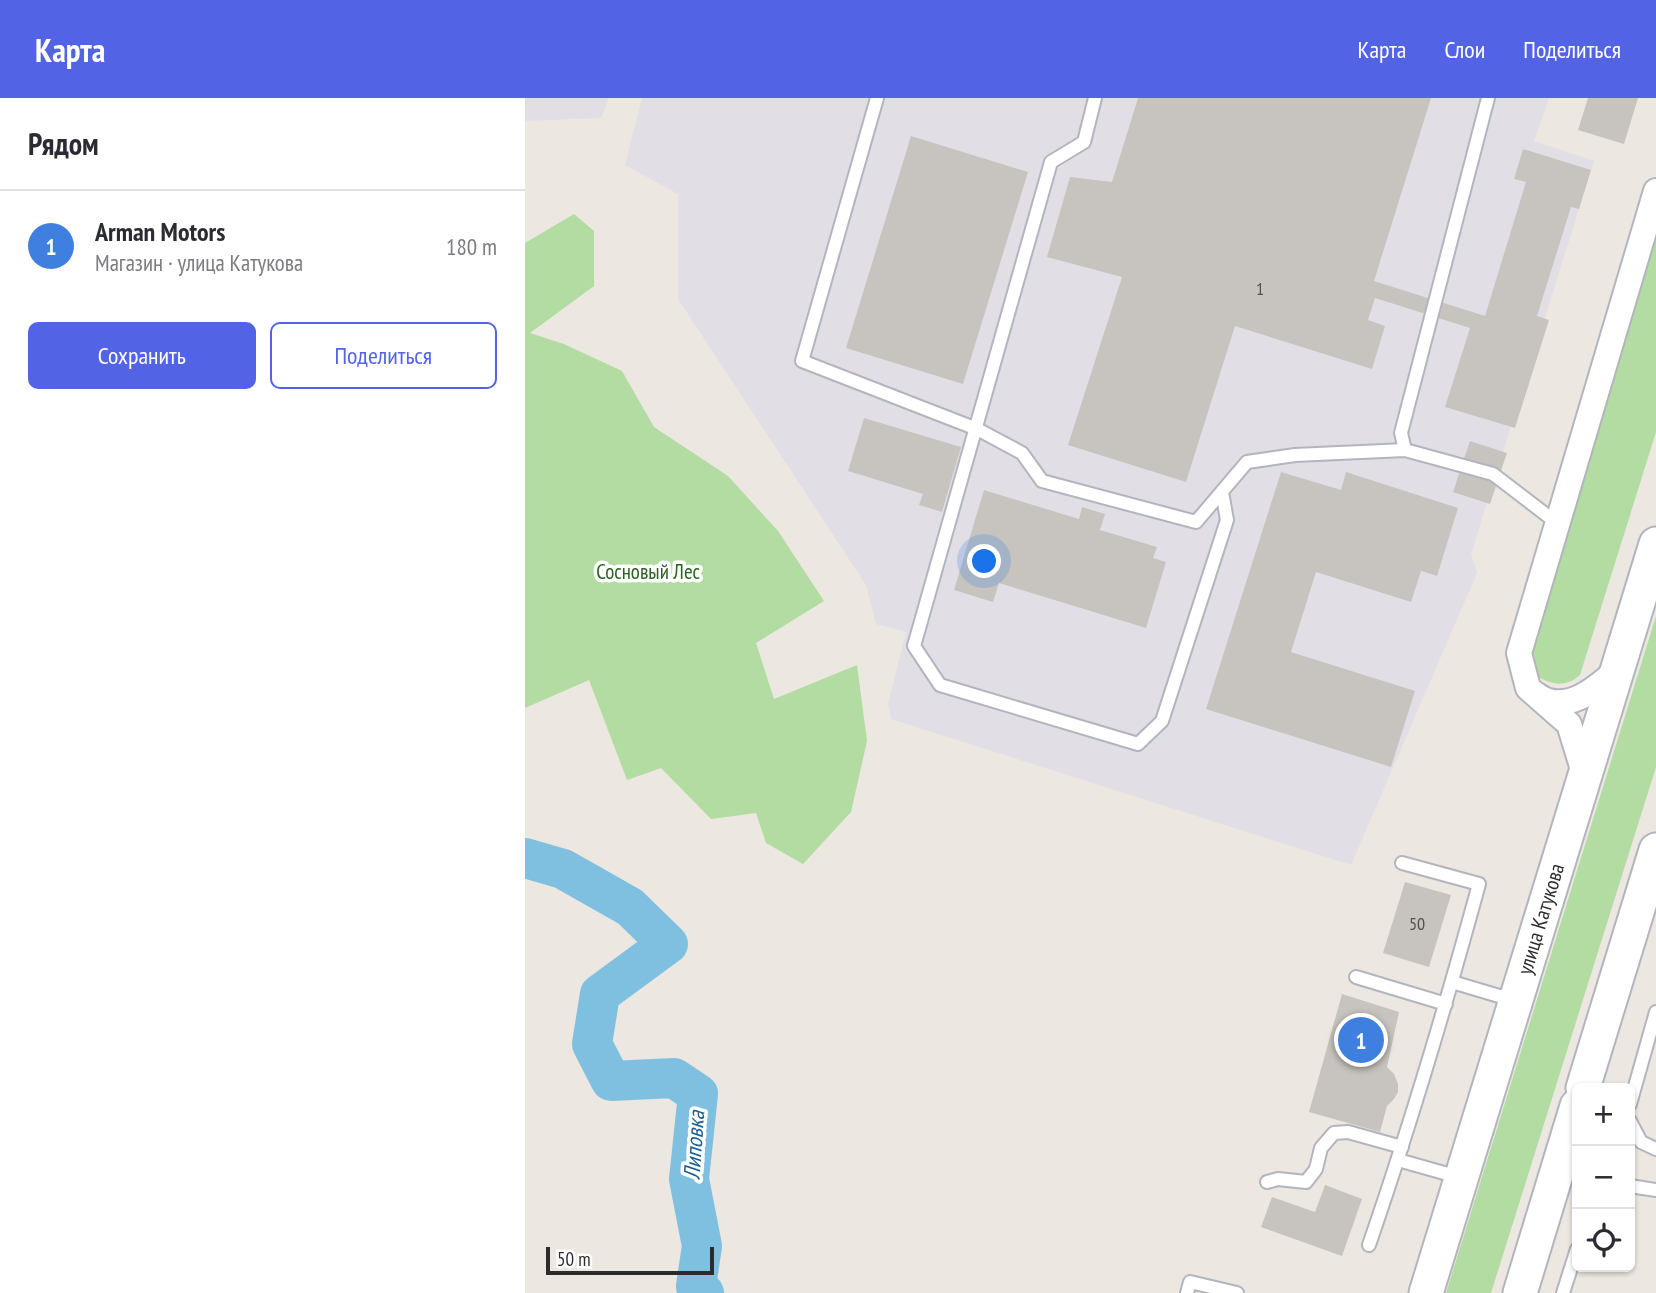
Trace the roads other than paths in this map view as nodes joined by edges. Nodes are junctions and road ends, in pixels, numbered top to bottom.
1 (877, 98) edge
2 (1095, 98) edge
3 (1488, 98) edge
4 (1656, 191) edge
5 (977, 429) junction
6 (1405, 450) junction
7 (1221, 492) junction
8 (1557, 523) junction
9 (1656, 544) edge
10 (1617, 670) junction
11 (1528, 688) junction
12 (1585, 776) junction
13 (1656, 850) edge
14 (1402, 863) dead end
15 (1356, 977) dead end
16 (1452, 982) junction
17 (1516, 1002) junction
18 (1445, 1004) junction
19 (1656, 1012) edge
20 (1585, 1083) edge
21 (1635, 1086) edge
22 (1572, 1122) edge
23 (1635, 1131) edge
24 (1402, 1147) junction
25 (1656, 1149) edge
26 (1398, 1160) junction
27 (1462, 1178) junction
28 (1267, 1182) dead end
29 (1635, 1186) edge
30 (1656, 1191) edge
31 (1369, 1245) dead end
32 (1572, 1264) edge
33 (1187, 1293) edge
34 (1237, 1293) edge
35 (1426, 1293) edge
36 (1520, 1293) edge
37 (1563, 1293) edge

1 - 5 lane
2 - 5 lane
3 - 6 lane
4 - 8 street
5 - 7 lane
5 - 7 lane
6 - 7 lane
6 - 8 lane
8 - 11 street
9 - 10 main road, улица Катукова
10 - 11 street
10 - 12 main road, улица Катукова
11 - 12 street
12 - 17 main road, улица Катукова
13 - 20 main road
14 - 16 lane
15 - 18 lane
16 - 17 lane
16 - 18 lane
17 - 27 main road, улица Катукова
18 - 24 lane
19 - 21 lane
22 - 36 main road
23 - 25 lane
24 - 26 lane
24 - 28 lane
26 - 27 lane
26 - 31 lane
27 - 35 main road, улица Катукова
29 - 30 lane
32 - 37 lane
33 - 34 lane

